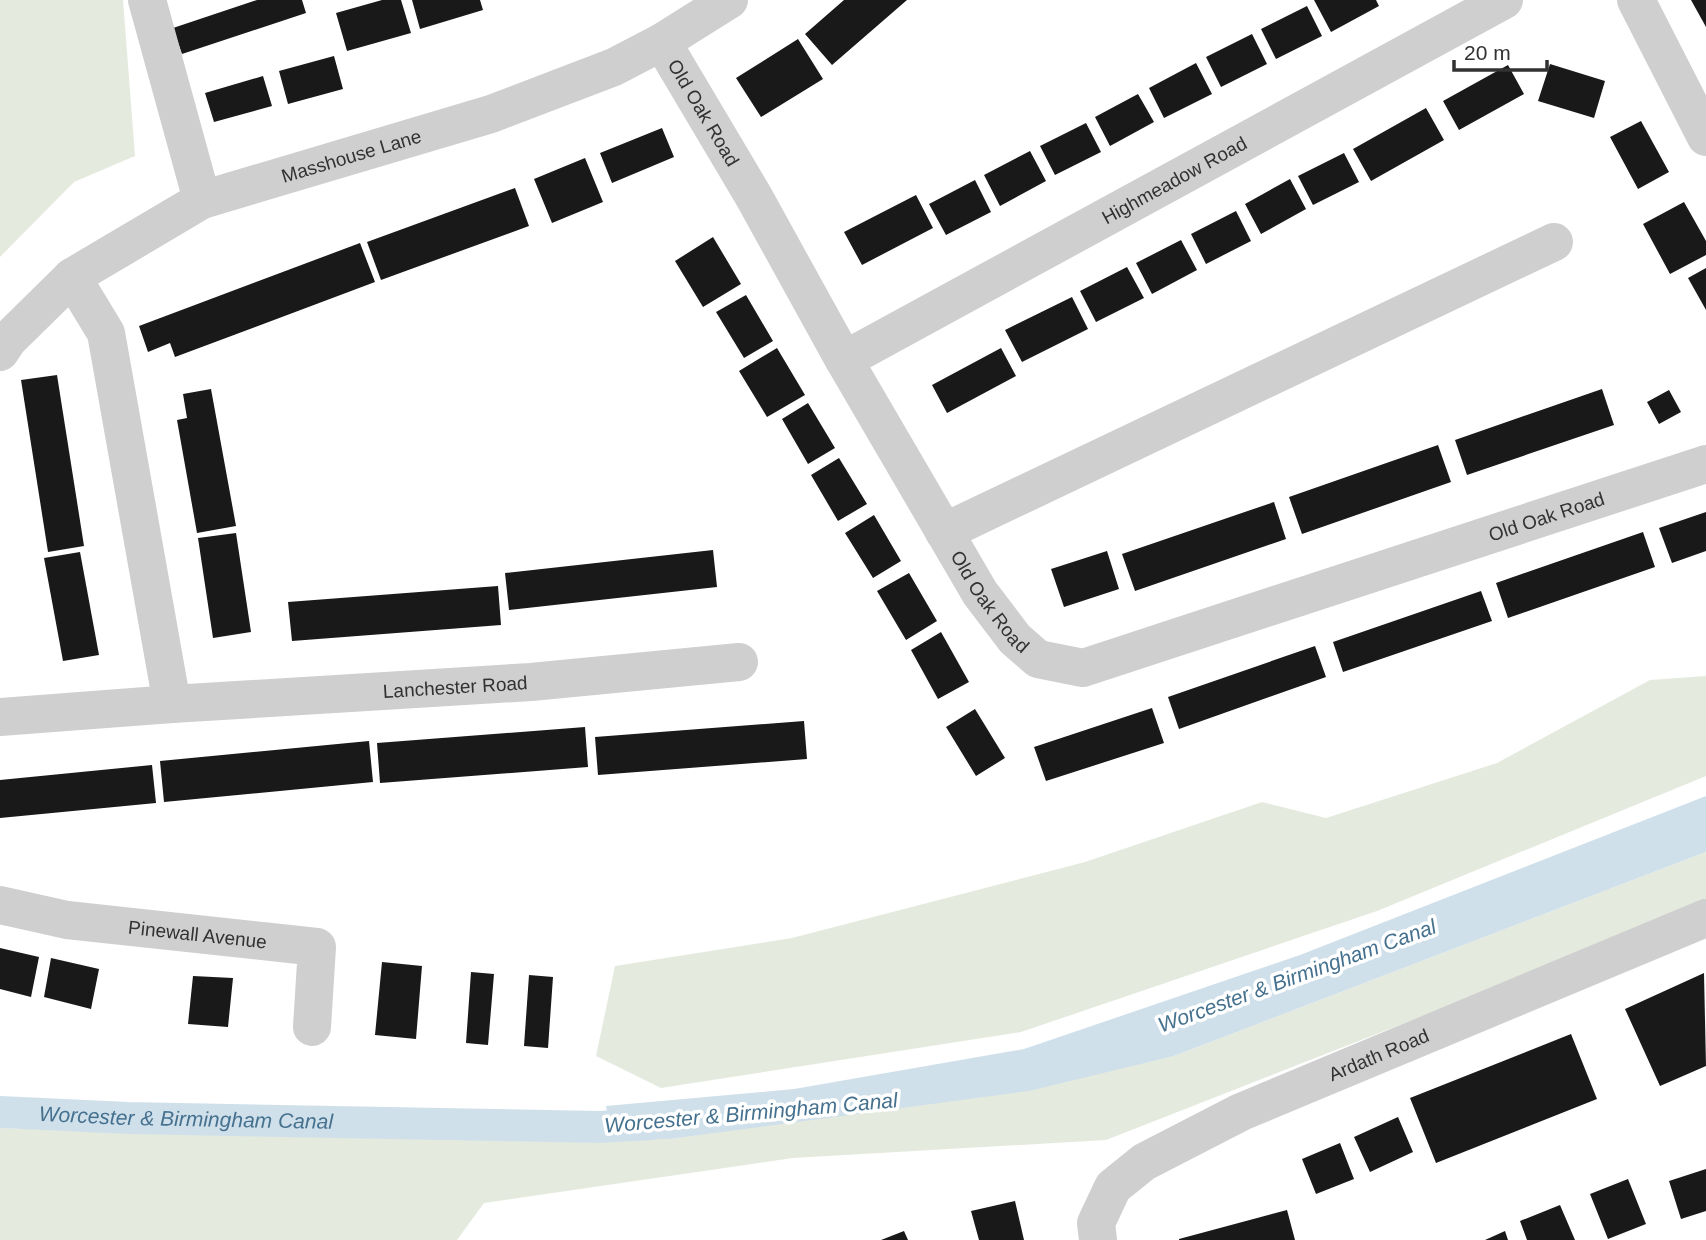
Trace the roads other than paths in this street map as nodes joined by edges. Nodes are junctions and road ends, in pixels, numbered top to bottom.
1 (147, 0) edge
2 (729, 0) edge
3 (1504, 0) edge
4 (1636, 0) edge
5 (662, 41) junction
6 (1706, 137) edge
7 (202, 200) junction
8 (1554, 242) dead end
9 (72, 277) junction
10 (0, 352) edge
11 (844, 360) junction
12 (1706, 464) edge
13 (944, 532) junction
14 (739, 662) dead end
15 (172, 704) junction
16 (0, 717) edge
17 (0, 905) edge
18 (1706, 918) edge
19 (312, 1027) dead end
20 (1098, 1240) edge

1 - 7 street
2 - 5 street, Masshouse Lane
3 - 11 street, Highmeadow Road
4 - 6 street
5 - 7 street, Masshouse Lane
5 - 11 street, Old Oak Road
7 - 9 street, Masshouse Lane
8 - 13 street
9 - 10 street, Masshouse Lane
9 - 15 street
11 - 13 street, Old Oak Road
12 - 13 street, Old Oak Road
14 - 15 street, Lanchester Road
15 - 16 street, Lanchester Road
17 - 19 street, Pinewall Avenue
18 - 20 street, Ardath Road

